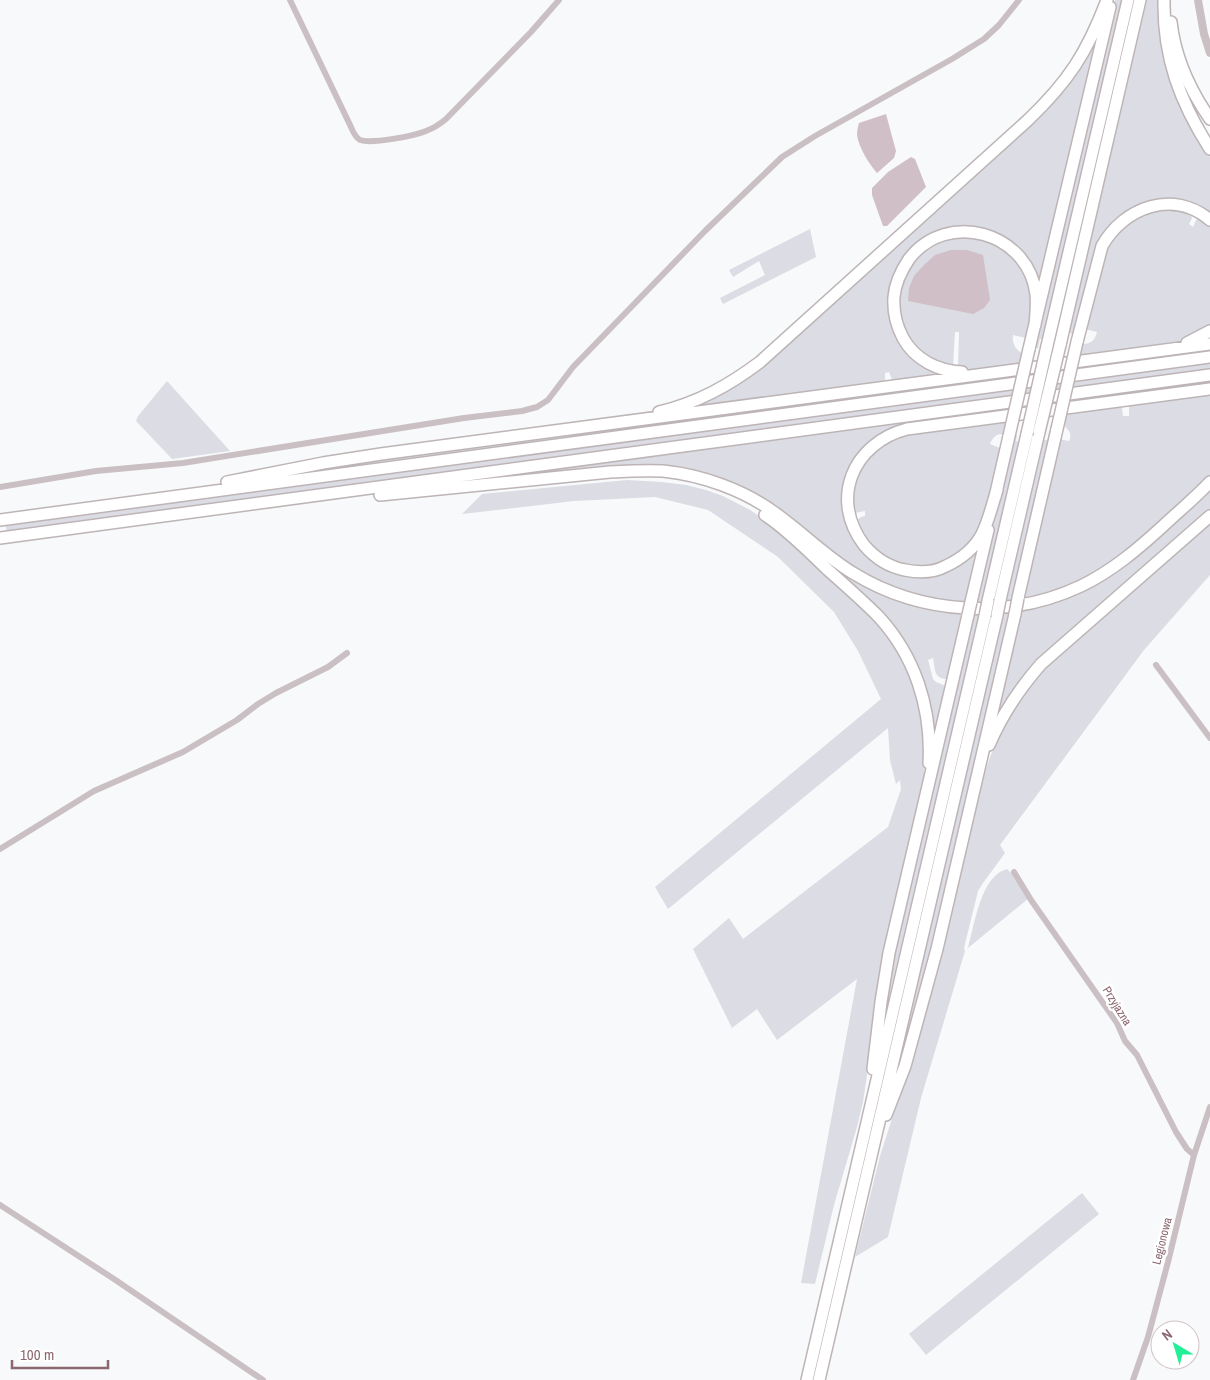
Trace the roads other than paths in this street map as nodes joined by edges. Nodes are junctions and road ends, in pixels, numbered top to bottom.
1 (290, 0) edge
2 (559, 0) edge
3 (1018, 0) edge
4 (1107, 0) edge
5 (1112, 0) edge
6 (1128, 0) edge
7 (1140, 0) edge
8 (1164, 0) edge
9 (1170, 0) edge
10 (1198, 0) edge
11 (1210, 53) edge
12 (1210, 119) edge
13 (1210, 149) edge
14 (1210, 220) edge
15 (1035, 325) junction
16 (1210, 331) edge
17 (1210, 344) edge
18 (1156, 351) junction
19 (1210, 356) edge
20 (994, 373) junction
21 (1210, 375) edge
22 (1210, 389) edge
23 (618, 423) junction
24 (691, 476) junction
25 (1210, 482) edge
26 (0, 487) edge
27 (996, 490) junction
28 (160, 497) junction
29 (302, 498) junction
30 (1210, 516) edge
31 (0, 520) edge
32 (0, 538) edge
33 (347, 653) dead end
34 (1156, 666) dead end
35 (1210, 738) edge
36 (975, 787) junction
37 (924, 807) junction
38 (0, 849) edge
39 (1014, 872) dead end
40 (1210, 1107) edge
41 (867, 1120) junction
42 (872, 1149) junction
43 (1194, 1155) junction
44 (0, 1205) edge
45 (263, 1380) edge
46 (807, 1380) edge
47 (819, 1380) edge
48 (1133, 1380) edge

1 - 2 street
3 - 26 street
4 - 23 highway
5 - 15 highway
6 - 41 highway, bridge
7 - 42 highway, bridge
8 - 13 highway
9 - 12 highway
10 - 11 street
14 - 36 highway, bridge
15 - 20 highway
15 - 27 highway, bridge
16 - 18 highway
17 - 18 highway
18 - 20 highway
19 - 28 highway
20 - 23 highway
21 - 29 highway
22 - 27 highway
23 - 28 highway
24 - 25 highway
24 - 29 highway
24 - 37 highway
27 - 37 highway, bridge
28 - 31 highway
29 - 32 highway
30 - 36 highway
33 - 38 street
34 - 35 street
36 - 42 highway
37 - 41 highway
39 - 43 street, Przyjazna
40 - 43 street, Legionowa
41 - 46 highway
42 - 47 highway
43 - 48 street, Legionowa
44 - 45 street

